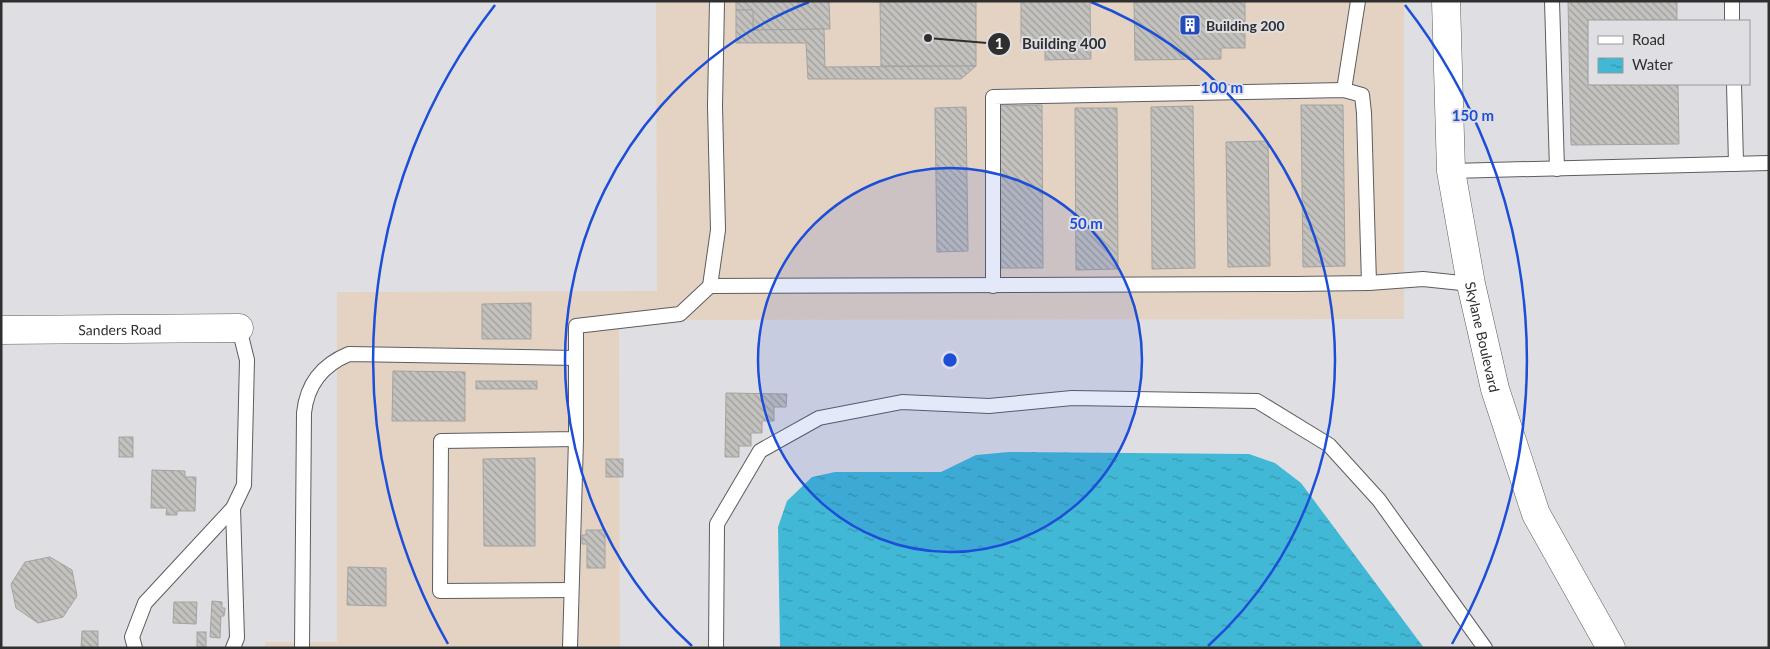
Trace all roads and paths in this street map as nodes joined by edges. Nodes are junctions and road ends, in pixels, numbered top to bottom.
1 (717, 1) edge
2 (1358, 1) edge
3 (1446, 1) edge
4 (1552, 1) edge
5 (1732, 1) edge
6 (1732, 20) edge
7 (1734, 85) edge
8 (1344, 90) junction
9 (1736, 164) junction
10 (1769, 164) edge
11 (1557, 169) junction
12 (1451, 171) junction
13 (1369, 284) junction
14 (1471, 284) junction
15 (710, 286) junction
16 (993, 286) junction
17 (239, 328) joint
18 (1, 330) edge
19 (576, 358) junction
20 (576, 438) junction
21 (233, 508) junction
22 (571, 590) junction
23 (135, 648) edge
24 (234, 648) edge
25 (302, 648) edge
26 (570, 648) edge
27 (716, 648) edge
28 (1485, 648) edge
29 (1611, 648) edge

1 - 15 lane
2 - 8 lane
3 - 12 street, Skylane Boulevard
4 - 11 lane
5 - 6 lane
7 - 9 lane
8 - 13 lane
8 - 16 lane
9 - 10 lane
9 - 11 lane
11 - 12 lane
12 - 14 street, Skylane Boulevard
13 - 14 lane
13 - 16 lane
14 - 29 street, Skylane Boulevard
15 - 16 lane
15 - 19 lane
17 - 18 street, Sanders Road
17 - 21 lane
19 - 20 lane
19 - 25 lane
20 - 22 lane
20 - 22 lane
21 - 23 lane
21 - 24 lane
22 - 26 lane
27 - 28 lane

